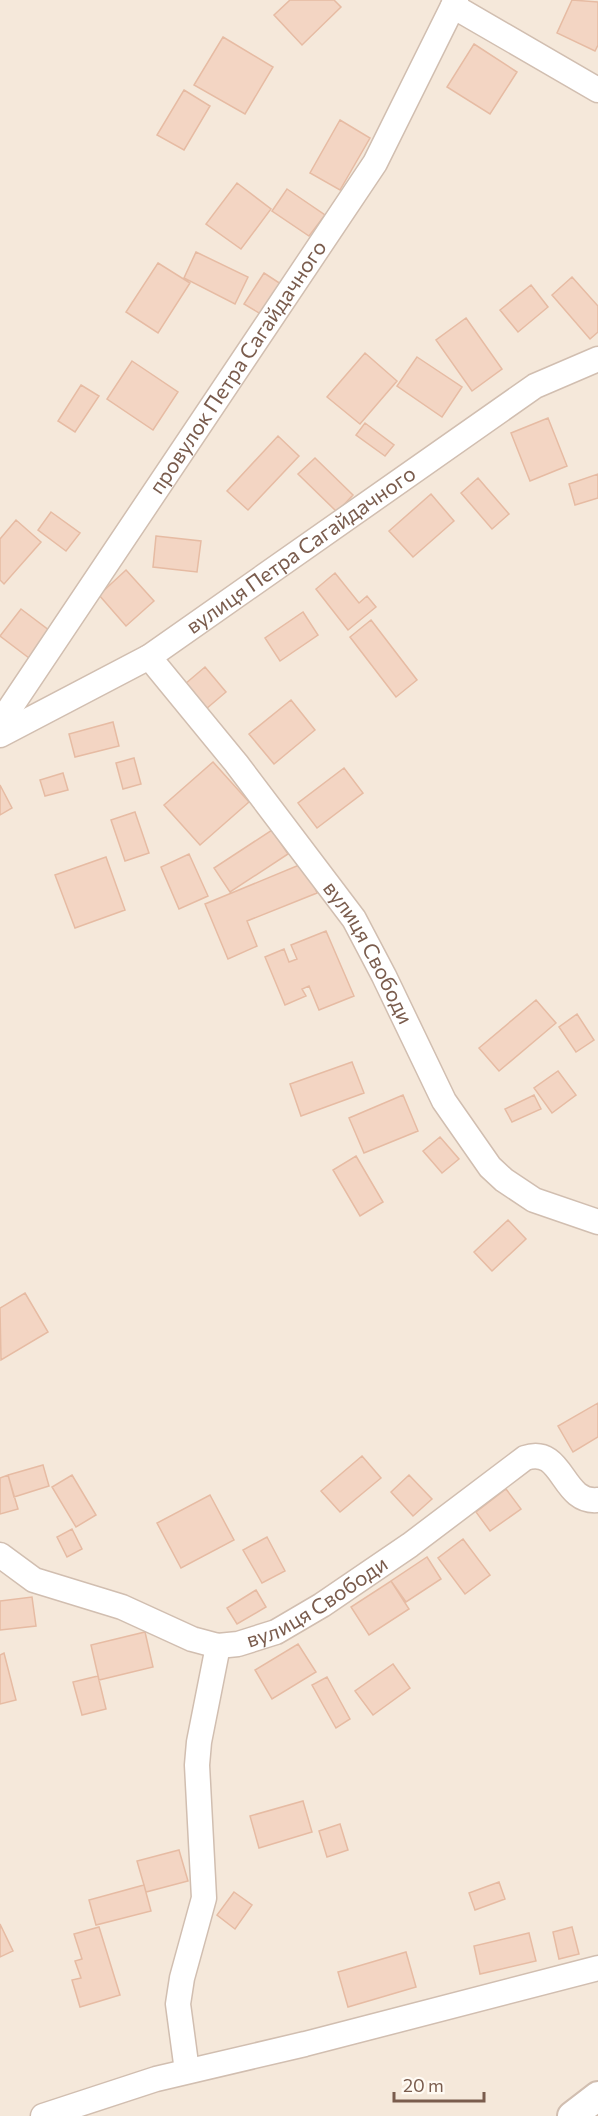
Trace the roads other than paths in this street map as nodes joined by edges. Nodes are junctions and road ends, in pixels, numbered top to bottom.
1 (455, 3) edge
2 (598, 90) edge
3 (598, 359) edge
4 (149, 657) junction
5 (0, 723) edge
6 (0, 735) edge
7 (598, 1222) edge
8 (598, 1500) edge
9 (0, 1555) edge
10 (218, 1646) junction
11 (598, 1968) edge
12 (187, 2071) junction
13 (598, 2096) edge
14 (43, 2116) edge
15 (572, 2116) edge

1 - 2 street
1 - 5 street, провулок Петра Сагайдачного
3 - 4 street, вулиця Петра Сагайдачного
4 - 6 street, вулиця Петра Сагайдачного
4 - 7 street, вулиця Свободи
8 - 10 street, вулиця Свободи
9 - 10 street, вулиця Свободи
10 - 12 street
11 - 12 street
12 - 14 street
13 - 15 street

